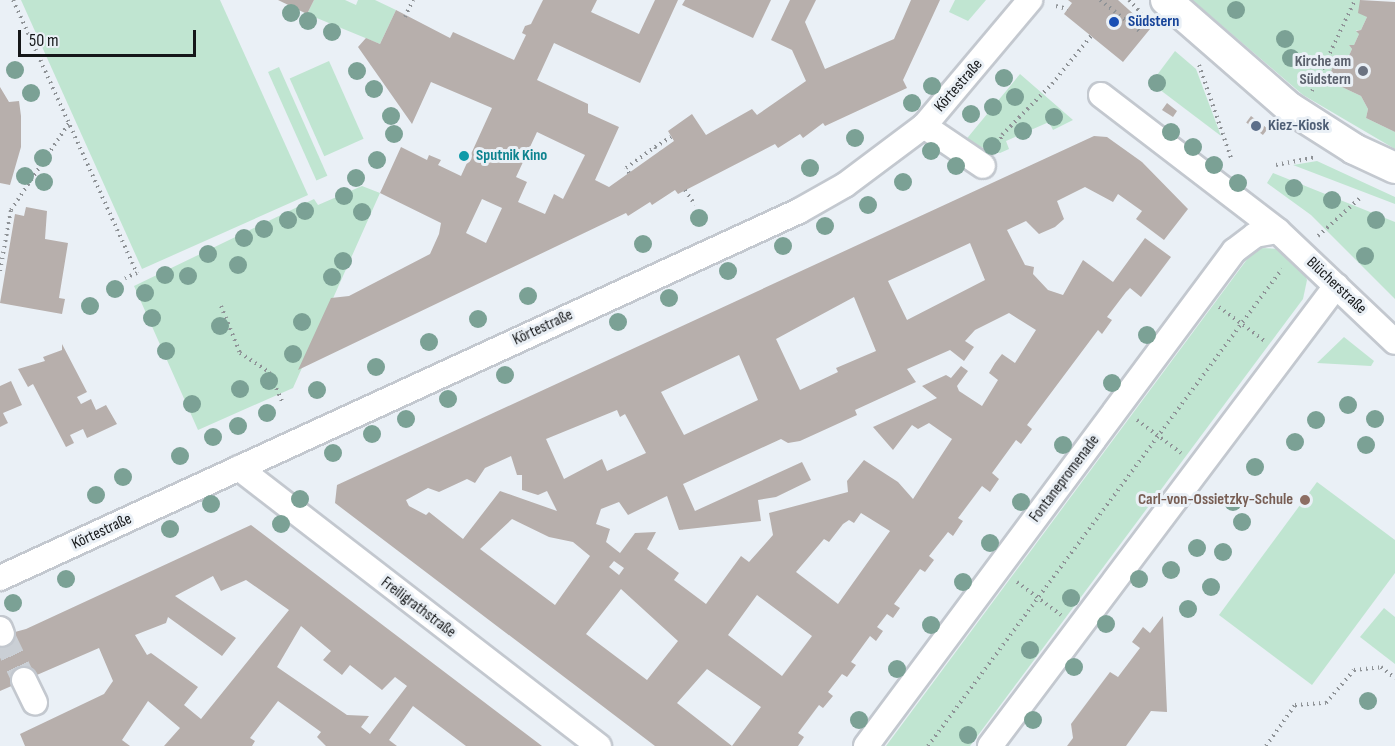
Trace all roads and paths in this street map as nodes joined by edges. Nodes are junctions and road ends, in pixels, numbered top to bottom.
1 (14, 0) edge
2 (413, 0) edge
3 (1030, 0) edge
4 (1100, 0) edge
5 (1129, 0) edge
6 (1355, 0) edge
7 (1056, 6) dead end
8 (1154, 7) edge
9 (1068, 9) dead end
10 (405, 17) dead end
11 (1142, 33) dead end
12 (1091, 36) dead end
13 (1199, 64) dead end
14 (1312, 91) dead end
15 (1101, 95) dead end
16 (69, 123) junction
17 (924, 126) junction
18 (671, 137) dead end
19 (655, 147) junction
20 (659, 152) dead end
21 (1319, 156) dead end
22 (1231, 158) dead end
23 (988, 164) joint
24 (1276, 165) dead end
25 (1395, 168) edge
26 (629, 173) dead end
27 (685, 190) dead end
28 (1360, 198) dead end
29 (695, 205) dead end
30 (1278, 231) junction
31 (1318, 236) dead end
32 (1282, 269) dead end
33 (0, 270) edge
34 (125, 278) dead end
35 (1336, 286) junction
36 (1214, 304) dead end
37 (221, 306) dead end
38 (1242, 324) junction
39 (1395, 342) edge
40 (1269, 344) dead end
41 (282, 401) dead end
42 (1131, 416) dead end
43 (1159, 436) junction
44 (1186, 457) dead end
45 (239, 468) junction
46 (1011, 578) dead end
47 (0, 579) edge
48 (1038, 598) junction
49 (1065, 618) dead end
50 (1395, 678) edge
51 (24, 680) tunnel mouth
52 (35, 704) dead end
53 (599, 746) edge
54 (866, 746) edge
55 (928, 746) edge
56 (990, 746) edge
57 (1266, 746) edge

1 - 16 path
2 - 10 path
3 - 17 street, Körtestraße
4 - 11 path
5 - 8 path
6 - 14 path
7 - 9 path
8 - 25 main road
12 - 23 path
13 - 22 path
15 - 30 street
16 - 33 path
16 - 34 path
17 - 23 street
17 - 45 street, Körtestraße
18 - 19 path
19 - 20 path
19 - 26 path
21 - 24 path
27 - 29 path
28 - 31 path
30 - 35 street, Blücherstraße
30 - 54 street, Fontanepromenade
32 - 38 path
35 - 39 street, Blücherstraße
35 - 56 street
36 - 38 path
37 - 41 path
38 - 40 path
38 - 43 path
42 - 43 path
43 - 44 path
43 - 48 path
45 - 47 street, Körtestraße
45 - 53 street, Freiligrathstraße
46 - 48 path
48 - 49 path
48 - 55 path
50 - 57 path
51 - 52 street

